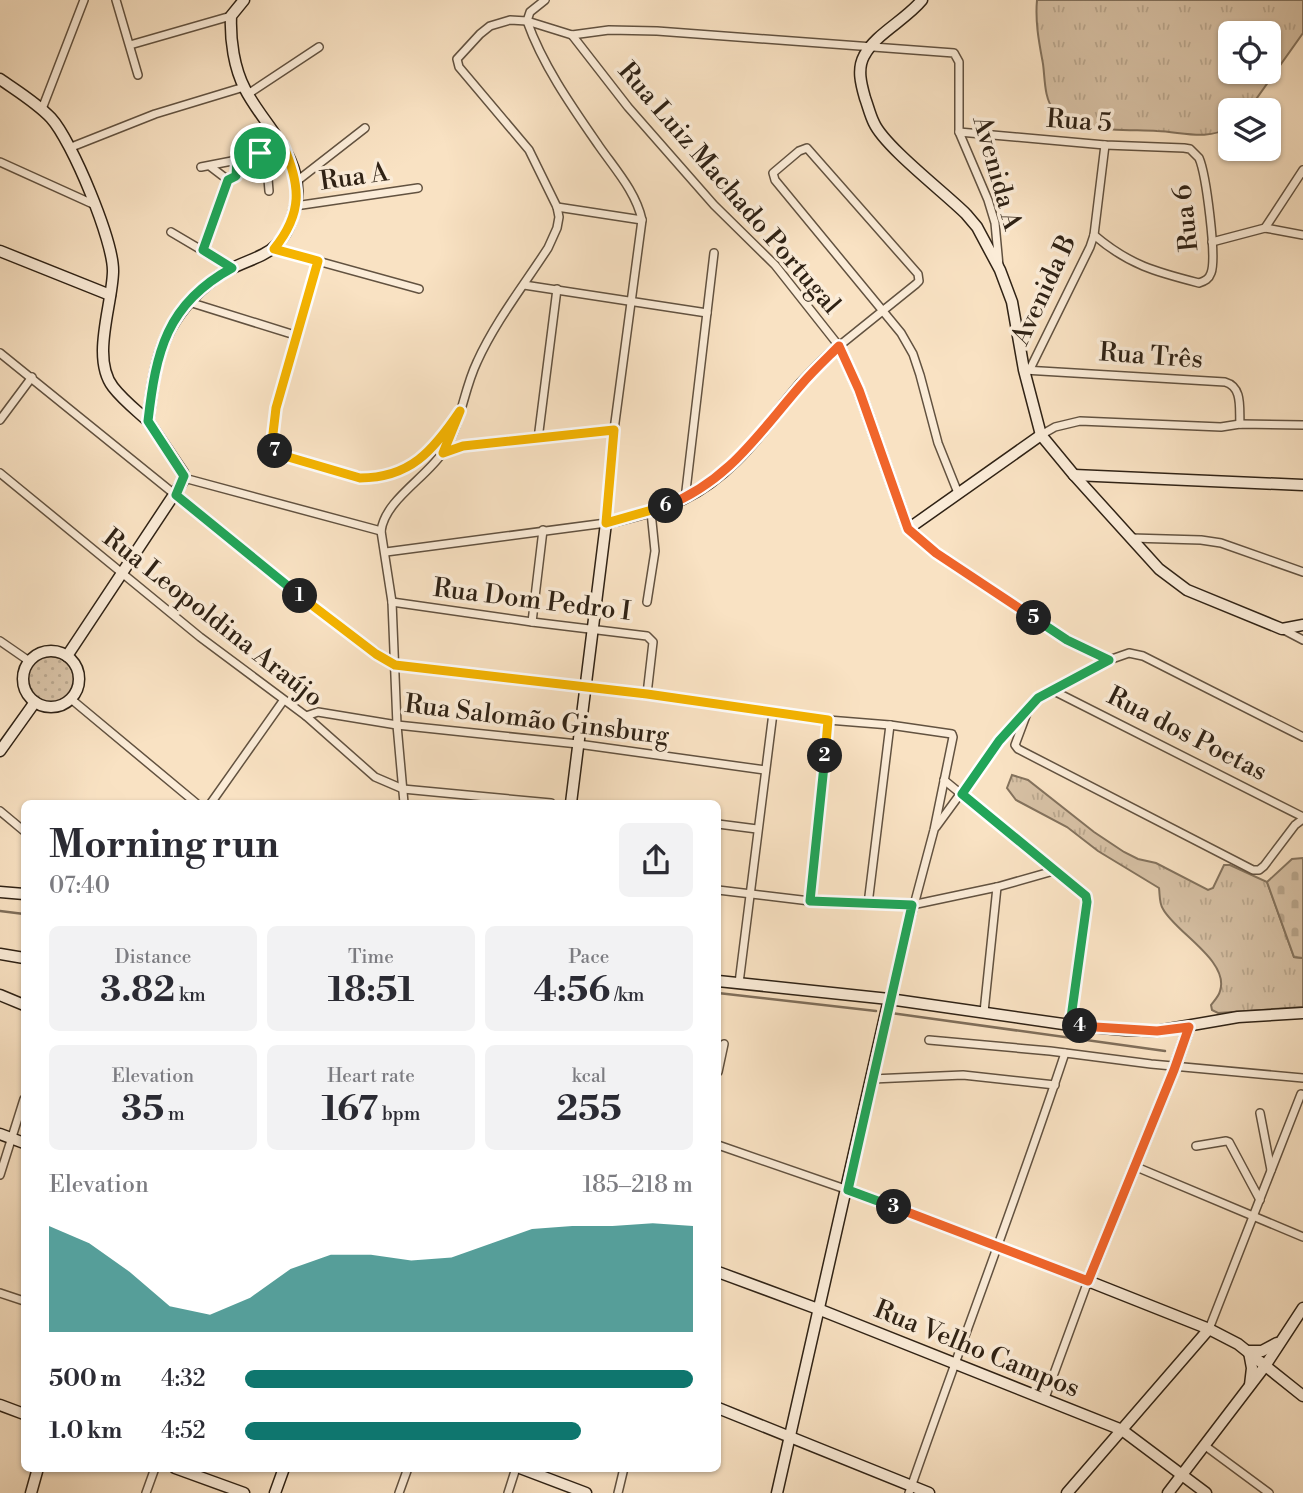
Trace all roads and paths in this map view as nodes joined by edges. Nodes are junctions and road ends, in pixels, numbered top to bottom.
1 (84, 0) edge
2 (116, 0) edge
3 (244, 0) edge
4 (545, 0) edge
5 (922, 0) edge
6 (231, 16) junction
7 (527, 21) junction
8 (572, 34) junction
9 (130, 45) junction
10 (319, 47) dead end
11 (870, 47) junction
12 (138, 75) dead end
13 (0, 79) edge
14 (246, 91) junction
15 (42, 109) junction
16 (365, 128) dead end
17 (959, 132) junction
18 (283, 145) junction
19 (1105, 145) junction
20 (69, 148) junction
21 (260, 153) junction
22 (1195, 153) joint
23 (237, 160) junction
24 (0, 162) edge
25 (201, 167) dead end
26 (211, 167) junction
27 (1303, 170) edge
28 (228, 180) junction
29 (297, 181) junction
30 (418, 188) dead end
31 (269, 191) dead end
32 (95, 205) junction
33 (295, 206) junction
34 (557, 207) junction
35 (642, 220) junction
36 (1265, 228) junction
37 (171, 232) dead end
38 (1303, 235) edge
39 (1094, 236) junction
40 (1212, 242) junction
41 (274, 249) junction
42 (203, 250) junction
43 (0, 251) edge
44 (714, 253) dead end
45 (318, 261) junction
46 (232, 268) junction
47 (1000, 270) junction
48 (524, 285) junction
49 (419, 289) dead end
50 (557, 289) junction
51 (110, 295) junction
52 (633, 301) junction
53 (189, 302) junction
54 (883, 309) junction
55 (707, 313) junction
56 (298, 336) junction
57 (839, 346) junction
58 (0, 353) edge
59 (1027, 370) junction
60 (32, 377) junction
61 (460, 411) junction
62 (0, 420) edge
63 (148, 421) junction
64 (1240, 424) junction
65 (1303, 425) edge
66 (614, 430) junction
67 (1041, 435) junction
68 (538, 439) junction
69 (443, 453) junction
70 (0, 473) edge
71 (1074, 475) junction
72 (184, 478) junction
73 (1303, 485) edge
74 (958, 493) junction
75 (176, 495) junction
76 (685, 499) junction
77 (650, 512) junction
78 (606, 523) junction
79 (908, 529) junction
80 (543, 530) junction
81 (382, 531) junction
82 (1131, 538) junction
83 (386, 552) junction
84 (1303, 572) edge
85 (122, 574) junction
86 (392, 602) junction
87 (647, 602) dead end
88 (532, 622) junction
89 (1303, 625) edge
90 (1282, 629) junction
91 (594, 630) junction
92 (1303, 640) edge
93 (0, 641) edge
94 (67, 656) junction
95 (1109, 660) junction
96 (30, 662) junction
97 (395, 665) junction
98 (586, 688) junction
99 (1052, 690) junction
100 (647, 694) junction
101 (71, 699) junction
102 (283, 701) junction
103 (35, 702) junction
104 (1030, 706) junction
105 (773, 713) junction
106 (306, 716) junction
107 (828, 720) junction
108 (397, 725) junction
109 (890, 725) junction
110 (1303, 737) edge
111 (578, 744) junction
112 (0, 751) edge
113 (765, 770) junction
114 (944, 780) junction
115 (404, 789) junction
116 (962, 794) junction
117 (192, 800) edge
118 (213, 800) edge
119 (404, 800) edge
120 (520, 800) edge
121 (571, 800) edge
122 (0, 811) edge
123 (1303, 818) edge
124 (721, 824) edge
125 (21, 828) edge
126 (757, 829) junction
127 (934, 830) junction
128 (1057, 870) junction
129 (997, 887) junction
130 (721, 890) edge
131 (0, 892) edge
132 (21, 894) edge
133 (750, 894) junction
134 (810, 901) junction
135 (868, 904) junction
136 (912, 905) junction
137 (3, 955) edge
138 (21, 958) edge
139 (721, 981) edge
140 (739, 983) junction
141 (0, 995) edge
142 (889, 999) junction
143 (21, 1004) edge
144 (984, 1012) junction
145 (1303, 1013) edge
146 (1070, 1025) junction
147 (1189, 1027) junction
148 (929, 1040) dead end
149 (724, 1044) dead end
150 (1065, 1053) junction
151 (721, 1058) edge
152 (1176, 1066) junction
153 (1303, 1078) edge
154 (872, 1079) junction
155 (1055, 1085) junction
156 (1301, 1094) dead end
157 (21, 1109) edge
158 (1260, 1113) dead end
159 (0, 1134) edge
160 (12, 1138) junction
161 (21, 1142) edge
162 (721, 1146) edge
163 (1196, 1146) dead end
164 (1134, 1166) junction
165 (1271, 1171) junction
166 (0, 1175) edge
167 (848, 1190) junction
168 (1260, 1200) junction
169 (1253, 1216) junction
170 (1303, 1237) edge
171 (999, 1246) junction
172 (721, 1273) edge
173 (1088, 1281) junction
174 (0, 1293) edge
175 (21, 1300) edge
176 (1303, 1308) edge
177 (818, 1309) junction
178 (1209, 1329) junction
179 (1282, 1340) junction
180 (1248, 1351) junction
181 (954, 1364) junction
182 (1265, 1366) junction
183 (1250, 1386) junction
184 (1303, 1396) edge
185 (1045, 1398) junction
186 (0, 1405) edge
187 (721, 1409) edge
188 (21, 1413) edge
189 (1122, 1430) junction
190 (791, 1436) junction
191 (1204, 1445) junction
192 (37, 1472) edge
193 (154, 1472) edge
194 (186, 1472) edge
195 (283, 1472) edge
196 (407, 1472) edge
197 (516, 1472) edge
198 (529, 1472) edge
199 (623, 1472) edge
200 (1182, 1474) junction
201 (911, 1490) edge
202 (31, 1493) edge
203 (146, 1493) edge
204 (244, 1493) edge
205 (275, 1493) edge
206 (399, 1493) edge
207 (508, 1493) edge
208 (586, 1493) edge
209 (618, 1493) edge
210 (777, 1493) edge
211 (929, 1493) edge
212 (1067, 1493) edge
213 (1168, 1493) edge
214 (1206, 1493) edge
215 (1269, 1493) edge

1 - 15 street
2 - 9 street
3 - 6 main road
4 - 7 street
5 - 11 main road
6 - 9 street
6 - 14 main road
7 - 8 street
7 - 34 street
7 - 35 street
8 - 11 street
8 - 57 street, Rua Luiz Machado Portugal
9 - 12 street
10 - 14 street
11 - 17 street, Avenida A
11 - 47 main road
13 - 15 main road
14 - 18 main road
14 - 20 street
15 - 20 main road
16 - 29 street
17 - 19 street, Rua 5
17 - 47 street, Avenida A
18 - 21 street
18 - 29 main road
19 - 22 street, Rua 5
19 - 39 street, Avenida B
20 - 32 main road
21 - 23 street
21 - 31 street
22 - 40 street, Rua 6
23 - 26 street
23 - 28 street
24 - 32 street
25 - 26 street
26 - 28 street
27 - 36 street
28 - 42 street
29 - 33 main road
30 - 33 street, Rua A
32 - 51 main road
33 - 41 main road
34 - 35 street
34 - 48 street
35 - 52 street
36 - 38 street
36 - 40 street
37 - 42 street
39 - 40 street, Rua 6
39 - 59 street, Avenida B
41 - 45 street
41 - 46 main road
42 - 46 street
43 - 51 main road
44 - 55 street
45 - 49 street
45 - 56 street
46 - 53 main road
47 - 59 main road
48 - 50 street
48 - 61 street
50 - 52 street
50 - 68 street
51 - 63 main road
52 - 55 street
52 - 66 street
53 - 56 street
53 - 63 main road
54 - 54 street
54 - 57 street
54 - 74 street
55 - 76 street
56 - 61 street
57 - 76 main road
57 - 79 main road, Rua Luiz Machado Portugal
58 - 60 street
59 - 64 street, Rua Três
59 - 67 main road
60 - 62 street
60 - 75 street
61 - 69 street
63 - 72 main road
64 - 65 street
64 - 67 street
66 - 68 street
66 - 78 street
67 - 71 main road
67 - 74 main road
68 - 69 street
69 - 81 street
70 - 85 street, Rua Leopoldina Araújo
71 - 73 main road
71 - 82 main road
72 - 75 main road
72 - 81 street
74 - 79 main road
75 - 85 main road
75 - 97 street
76 - 77 main road
77 - 78 main road
77 - 87 street
78 - 80 street
78 - 91 main road
79 - 95 street
80 - 83 street
80 - 88 street
81 - 83 street
82 - 84 street
82 - 90 main road
83 - 86 street
85 - 94 main road
85 - 102 street, Rua Leopoldina Araújo
86 - 88 street, Rua Dom Pedro I
86 - 97 street
88 - 91 street, Rua Dom Pedro I
89 - 90 main road
90 - 92 street
91 - 98 main road
91 - 100 street, Rua Dom Pedro I
93 - 96 street
94 - 96 main road
94 - 101 main road
95 - 99 street
95 - 110 street
96 - 103 main road
97 - 98 street
97 - 108 street
98 - 100 street
98 - 111 main road
99 - 104 street
99 - 123 street, Rua dos Poetas
100 - 105 street
101 - 103 main road
101 - 117 street
102 - 106 street, Rua Leopoldina Araújo
102 - 118 street
103 - 112 main road
104 - 116 street
104 - 123 street
105 - 107 street
105 - 113 street
106 - 108 street, Rua Salomão Ginsburg
106 - 115 street, Rua Leopoldina Araújo
107 - 109 street
107 - 134 street
108 - 111 street, Rua Salomão Ginsburg
108 - 115 street
109 - 114 street
109 - 135 street
111 - 113 street, Rua Salomão Ginsburg
111 - 121 main road
113 - 126 street
114 - 116 street
114 - 127 street
115 - 119 street
115 - 120 street, Rua Leopoldina Araújo
116 - 127 street
116 - 128 street
122 - 125 street
124 - 126 street
126 - 133 street
127 - 136 street
128 - 129 street
128 - 146 street
129 - 136 street
129 - 144 street
130 - 133 street
131 - 132 main road
133 - 134 street
133 - 140 street
134 - 135 street
135 - 136 street
136 - 142 street
137 - 138 main road
139 - 140 main road
140 - 142 main road
141 - 143 main road
142 - 144 main road
142 - 154 main road
144 - 146 main road
145 - 147 main road
146 - 147 main road
147 - 152 main road
148 - 150 street
149 - 151 street
150 - 152 street
150 - 155 street
152 - 153 street
152 - 164 main road
154 - 155 street
154 - 167 main road
155 - 171 street
156 - 165 street
157 - 160 street
158 - 165 street
159 - 160 main road
160 - 161 main road
160 - 166 street
162 - 167 street
163 - 168 street
164 - 169 street
164 - 173 main road
165 - 168 street
167 - 171 street
167 - 177 main road
168 - 169 street
169 - 170 street
169 - 178 street
171 - 173 street
171 - 181 street
172 - 177 main road, Rua Velho Campos
173 - 178 main road
173 - 185 street
174 - 175 street
176 - 179 main road
177 - 181 main road, Rua Velho Campos
177 - 190 main road
178 - 180 main road
178 - 189 main road
179 - 180 main road
179 - 182 main road
180 - 182 main road
180 - 183 main road
181 - 185 main road, Rua Velho Campos
181 - 201 street
182 - 183 main road
182 - 184 main road
183 - 191 main road
185 - 189 main road, Rua Velho Campos
186 - 188 main road
187 - 190 main road
189 - 200 main road, Rua Velho Campos
189 - 212 main road
190 - 201 main road
190 - 210 main road
191 - 200 main road
191 - 215 street
192 - 202 main road
193 - 203 street
194 - 204 main road
195 - 205 main road
196 - 206 street
197 - 207 street
198 - 208 main road
199 - 209 street
200 - 213 main road
200 - 214 main road, Rua Velho Campos
201 - 211 main road

